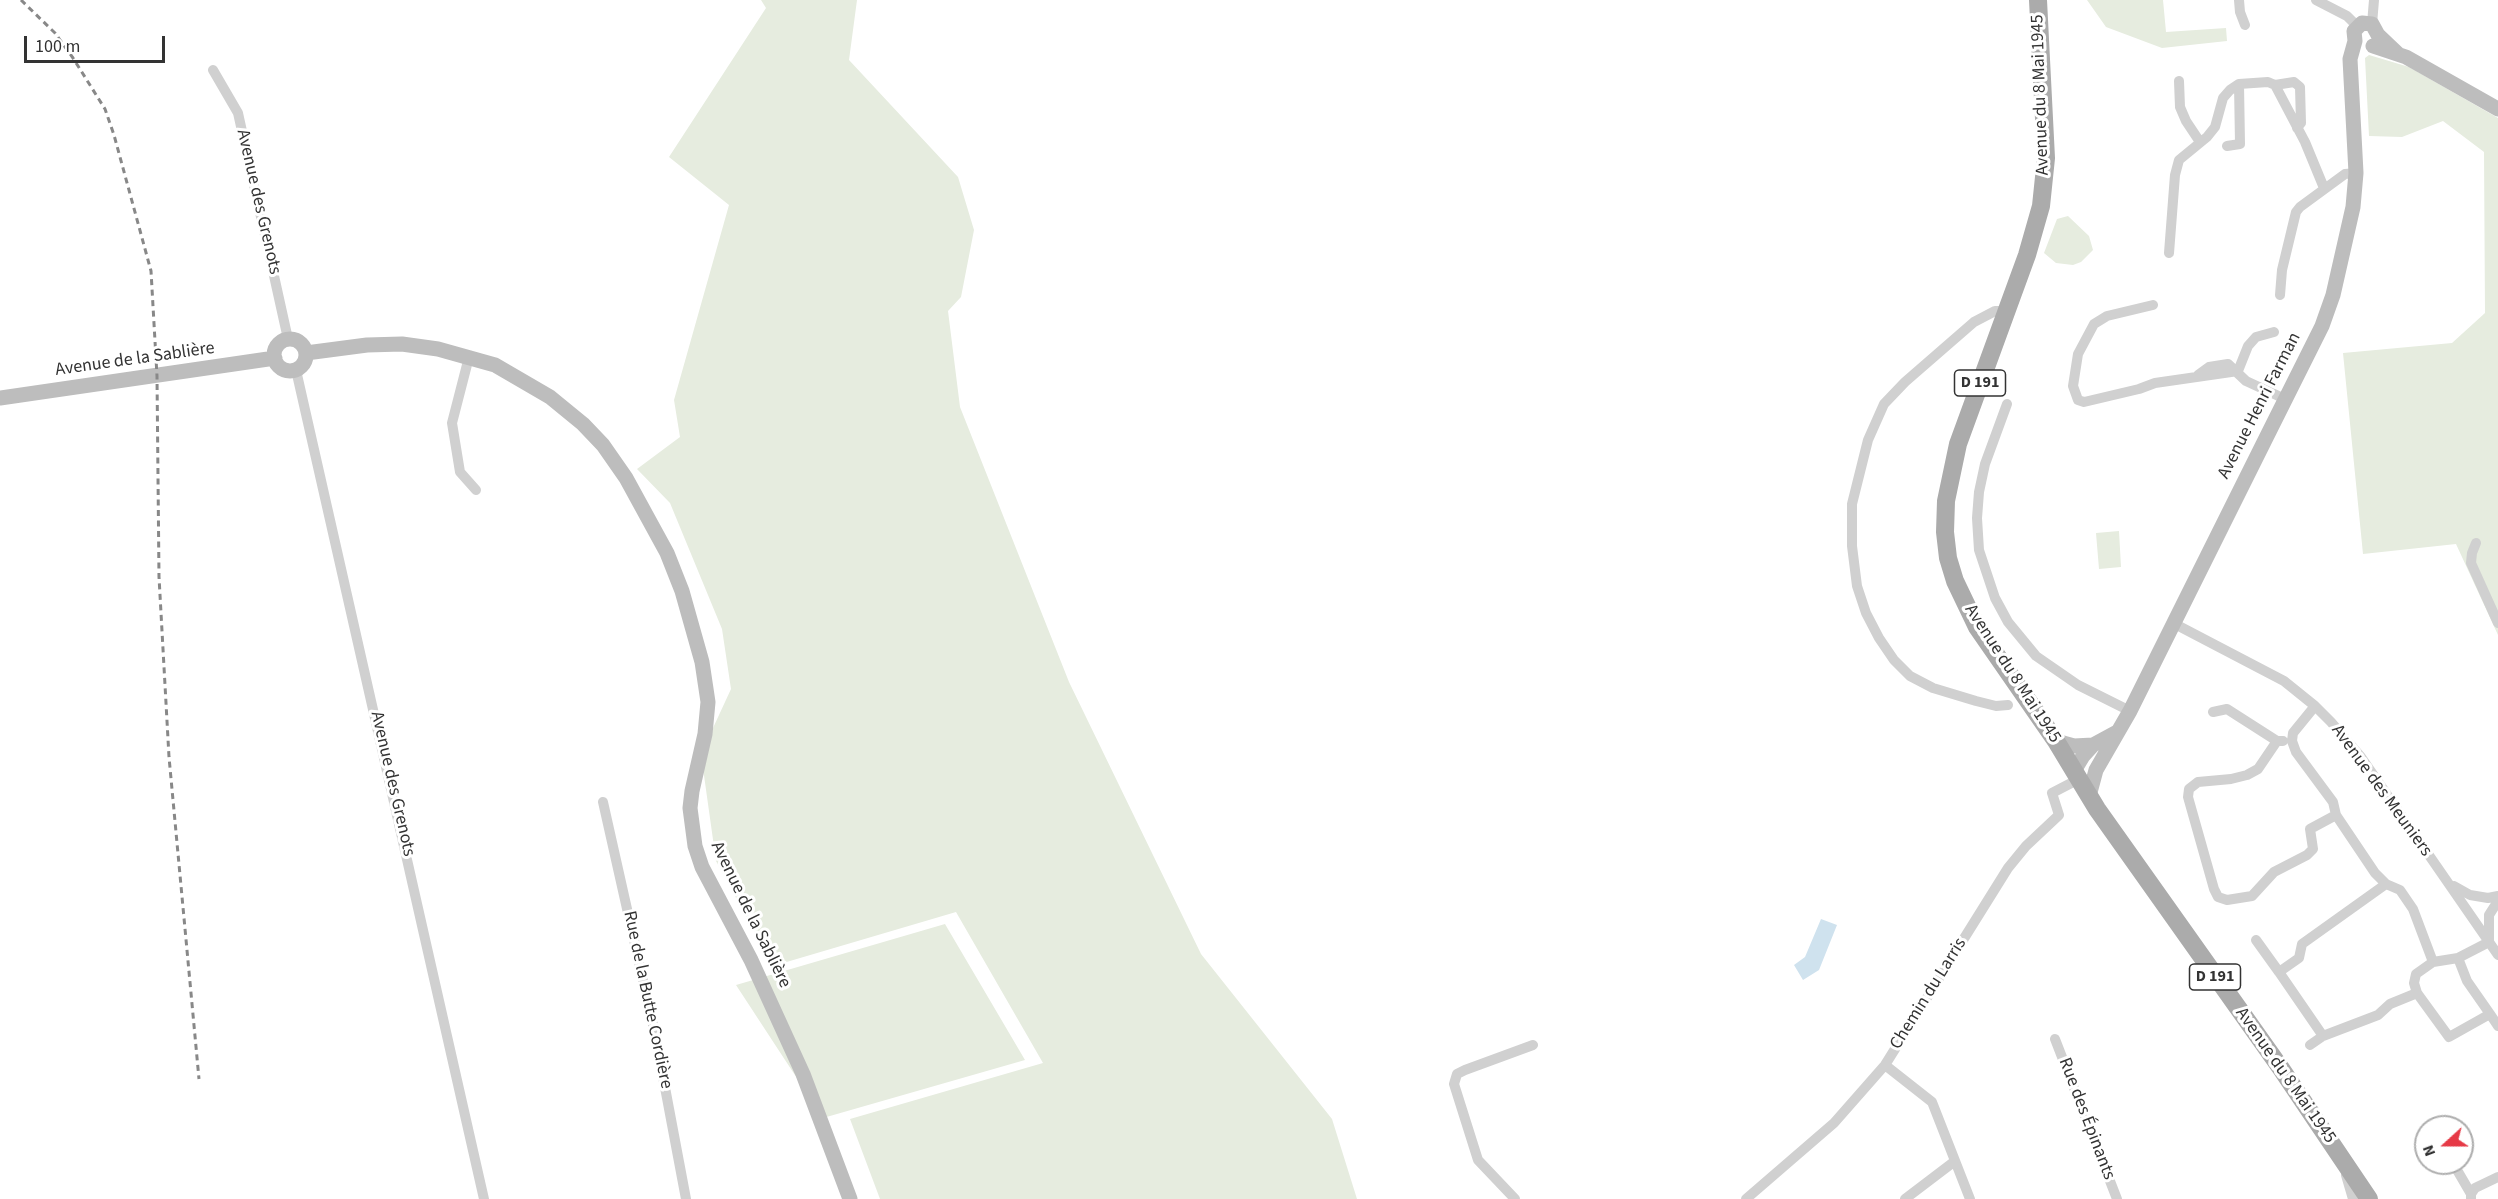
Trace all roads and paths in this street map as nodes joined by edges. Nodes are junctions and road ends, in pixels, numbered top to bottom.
1 (2038, 0) edge
2 (2239, 0) edge
3 (2316, 0) edge
4 (2374, 0) edge
5 (2245, 25) dead end
6 (2367, 37) junction
7 (213, 70) dead end
8 (2180, 81) dead end
9 (2239, 84) junction
10 (2275, 85) junction
11 (2498, 110) edge
12 (2297, 128) junction
13 (2200, 142) junction
14 (2227, 146) dead end
15 (2356, 173) junction
16 (2324, 188) junction
17 (2169, 253) dead end
18 (2280, 296) dead end
19 (2153, 304) dead end
20 (2007, 311) junction
21 (2274, 332) dead end
22 (288, 339) junction
23 (306, 352) junction
24 (469, 357) junction
25 (275, 358) junction
26 (296, 370) junction
27 (2238, 371) junction
28 (0, 398) edge
29 (2285, 399) junction
30 (2007, 404) dead end
31 (476, 490) dead end
32 (2476, 543) dead end
33 (2173, 623) junction
34 (2498, 623) edge
35 (2008, 705) dead end
36 (2315, 706) junction
37 (2130, 711) junction
38 (2213, 712) dead end
39 (2117, 732) junction
40 (2056, 741) junction
41 (2277, 741) junction
42 (2292, 741) junction
43 (2093, 746) junction
44 (2096, 770) junction
45 (2077, 775) junction
46 (2089, 796) junction
47 (603, 802) dead end
48 (2336, 815) junction
49 (2446, 880) junction
50 (2386, 884) junction
51 (2498, 896) edge
52 (2498, 901) edge
53 (2256, 940) dead end
54 (2489, 942) junction
55 (2498, 955) edge
56 (2458, 958) junction
57 (2433, 962) junction
58 (2279, 972) junction
59 (2417, 993) junction
60 (2490, 1014) junction
61 (2498, 1026) edge
62 (2323, 1036) junction
63 (2055, 1039) dead end
64 (1533, 1045) dead end
65 (2310, 1045) dead end
66 (1885, 1065) junction
67 (2341, 1157) junction
68 (1955, 1161) junction
69 (2460, 1175) edge
70 (2498, 1177) edge
71 (2471, 1196) edge
72 (484, 1199) edge
73 (686, 1199) edge
74 (850, 1199) edge
75 (1515, 1199) edge
76 (1746, 1199) edge
77 (1905, 1199) edge
78 (1970, 1199) edge
79 (2117, 1199) edge
80 (2353, 1199) edge
81 (2369, 1199) edge

1 - 20 main road, Avenue du 8 Mai 1945 / D 191
2 - 5 street
3 - 6 street
4 - 6 street
6 - 11 main road
6 - 15 main road, Avenue Henri Farman
7 - 22 street, Avenue des Grenots
8 - 13 street
9 - 10 street
9 - 13 street
9 - 14 street
10 - 12 street
10 - 12 street
12 - 16 street
13 - 17 street
15 - 16 street
15 - 29 main road, Avenue Henri Farman
16 - 18 street
19 - 27 street
20 - 35 street
20 - 40 main road, Avenue du 8 Mai 1945 / D 191
21 - 27 street
22 - 23 main road
22 - 25 main road
23 - 24 main road, Avenue de la Sablière
23 - 26 main road
24 - 31 street
24 - 74 main road, Avenue de la Sablière
25 - 26 main road
25 - 28 main road, Avenue de la Sablière
26 - 72 street, Avenue des Grenots
27 - 29 street
29 - 33 main road, Avenue Henri Farman
30 - 37 street
32 - 34 street
33 - 36 street, Avenue des Meuniers
33 - 37 main road, Avenue Henri Farman
36 - 42 street
36 - 49 street, Avenue des Meuniers
37 - 39 main road, Avenue Henri Farman
38 - 41 street
39 - 43 main road, Avenue Henri Farman
39 - 44 main road, Avenue Henri Farman
40 - 43 main road
40 - 45 main road, Avenue du 8 Mai 1945 / D 191
41 - 42 street
41 - 48 street
42 - 48 street
43 - 45 main road, Avenue Henri Farman
44 - 45 main road
44 - 46 main road, Avenue Henri Farman
45 - 46 main road, Avenue du 8 Mai 1945 / D 191
45 - 66 street, Chemin du Larris
46 - 67 main road, Avenue du 8 Mai 1945 / D 191
47 - 73 street, Rue de la Butte Cordière
48 - 50 street
49 - 51 street
49 - 54 street, Avenue des Meuniers
50 - 57 street
50 - 58 street
52 - 54 street
53 - 58 street
54 - 55 street, Avenue des Meuniers
54 - 56 street
56 - 57 street
56 - 60 street
57 - 59 street
58 - 62 street
59 - 60 street
59 - 62 street
60 - 61 street
62 - 65 street
63 - 79 street, Rue des Épinants
64 - 75 street
66 - 68 street
66 - 76 street, Chemin du Larris
67 - 80 street
67 - 81 main road, Avenue du 8 Mai 1945 / D 191
68 - 77 street
68 - 78 street
69 - 71 street
70 - 71 street

